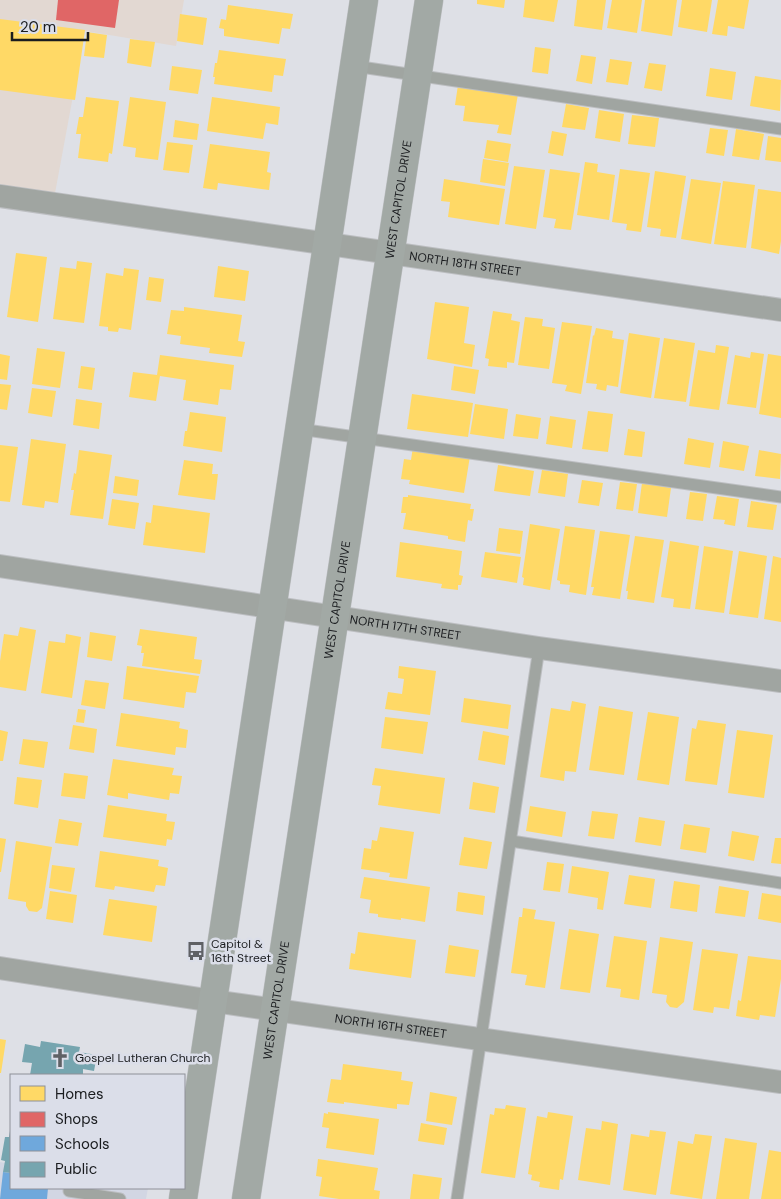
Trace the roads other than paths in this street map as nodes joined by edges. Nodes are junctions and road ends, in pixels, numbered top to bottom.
1 (364, 0) edge
2 (429, 0) edge
3 (354, 66) junction
4 (417, 77) junction
5 (781, 128) edge
6 (0, 196) edge
7 (327, 243) junction
8 (390, 253) junction
9 (781, 310) edge
10 (299, 429) junction
11 (362, 438) junction
12 (781, 497) edge
13 (0, 566) edge
14 (272, 608) junction
15 (336, 617) junction
16 (539, 648) junction
17 (781, 681) edge
18 (511, 841) junction
19 (781, 883) edge
20 (0, 968) edge
21 (213, 1000) junction
22 (275, 1009) junction
23 (482, 1039) junction
24 (781, 1082) edge
25 (185, 1186) edge
26 (68, 1191) dead end
27 (120, 1199) edge
28 (246, 1199) edge
29 (458, 1199) edge

1 - 3 main road
2 - 4 main road, WEST CAPITOL DRIVE
3 - 4 lane
3 - 7 main road
4 - 5 lane
4 - 8 main road, WEST CAPITOL DRIVE
6 - 7 street, NORTH 18TH STREET
7 - 8 street, NORTH 18TH STREET
7 - 10 main road
8 - 9 street, NORTH 18TH STREET
8 - 11 main road, WEST CAPITOL DRIVE
10 - 11 lane
10 - 14 main road
11 - 12 lane
11 - 15 main road, WEST CAPITOL DRIVE
13 - 14 street, NORTH 17TH STREET
14 - 15 street, NORTH 17TH STREET
14 - 21 main road
15 - 16 street, NORTH 17TH STREET
15 - 22 main road, WEST CAPITOL DRIVE
16 - 17 street, NORTH 17TH STREET
16 - 18 lane
18 - 19 lane
18 - 23 lane
20 - 21 street, NORTH 16TH STREET
21 - 22 street, NORTH 16TH STREET
21 - 25 main road
22 - 23 street, NORTH 16TH STREET
22 - 28 main road, WEST CAPITOL DRIVE
23 - 24 street, NORTH 16TH STREET
23 - 29 lane
26 - 27 lane

